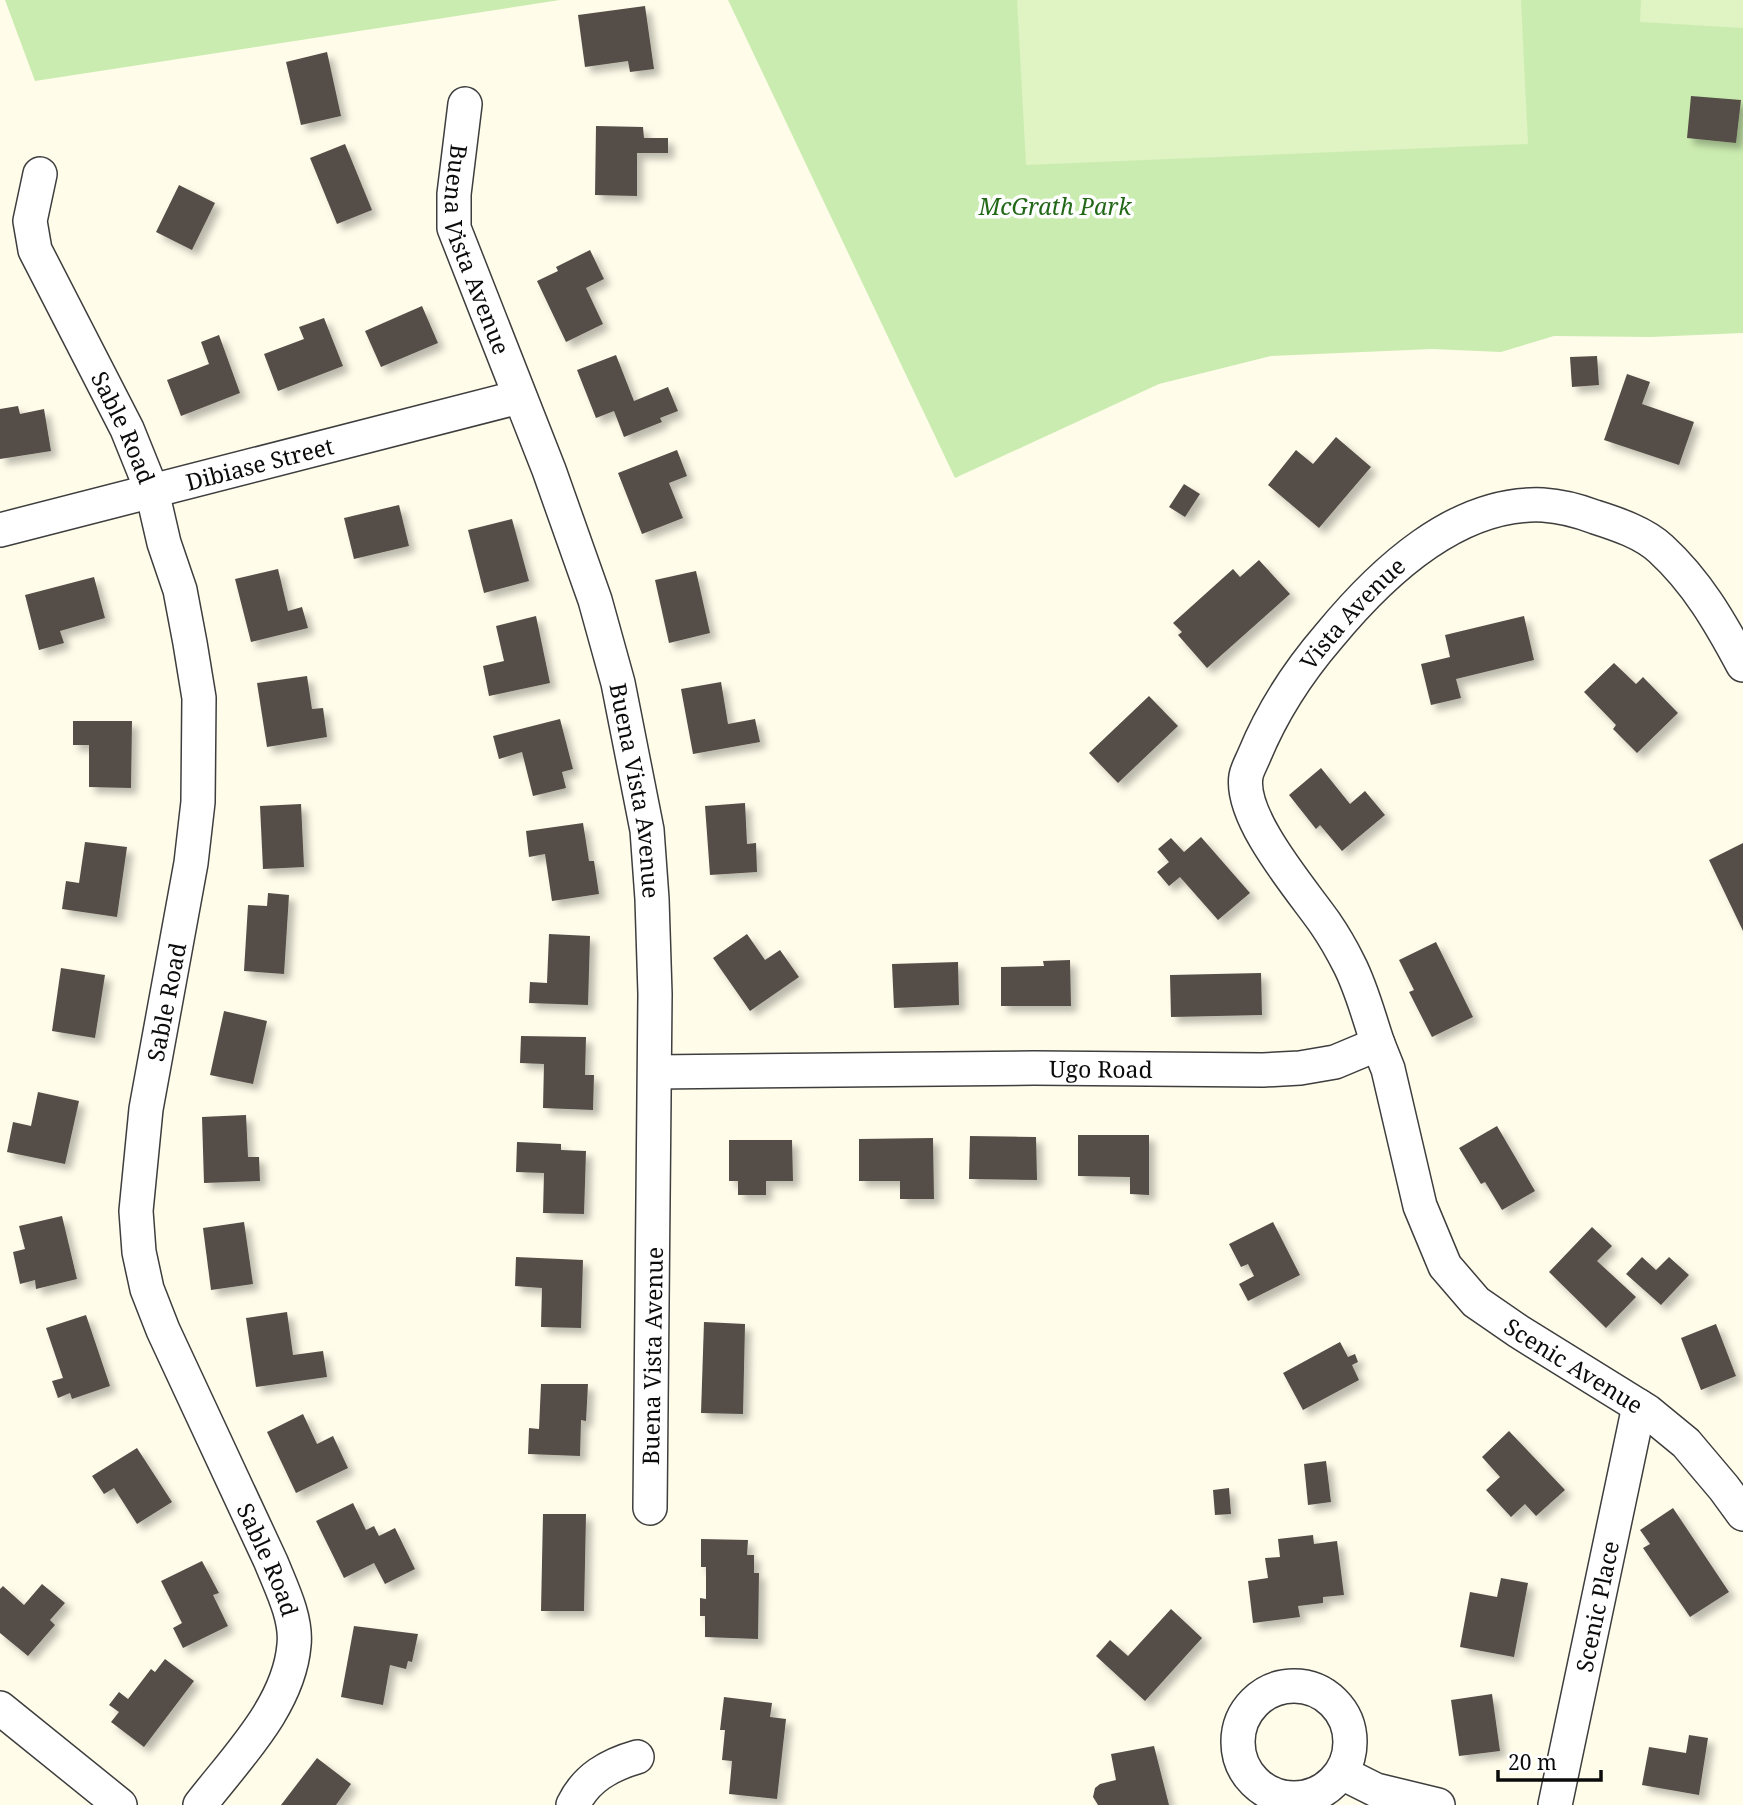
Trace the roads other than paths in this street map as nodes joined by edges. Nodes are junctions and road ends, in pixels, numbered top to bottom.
1 (465, 104) dead end
2 (40, 174) dead end
3 (519, 397) junction
4 (152, 491) junction
5 (0, 530) edge
6 (1743, 665) edge
7 (1378, 1044) junction
8 (654, 1072) junction
9 (1639, 1406) junction
10 (650, 1508) dead end
11 (1743, 1514) edge
12 (0, 1708) edge
13 (637, 1757) dead end
14 (1342, 1773) dead end
15 (120, 1805) edge
16 (200, 1805) edge
17 (573, 1805) edge
18 (1438, 1805) edge
19 (1555, 1805) edge

1 - 3 street, Buena Vista Avenue
2 - 4 street, Sable Road
3 - 4 street, Dibiase Street
3 - 8 street, Buena Vista Avenue
4 - 5 street, Dibiase Street
4 - 16 street, Sable Road
6 - 7 street, Vista Avenue
7 - 8 street, Ugo Road
7 - 9 street, Scenic Avenue
8 - 10 street, Buena Vista Avenue
9 - 11 street, Scenic Avenue
9 - 19 street, Scenic Place
12 - 15 street
13 - 17 street
14 - 18 street

